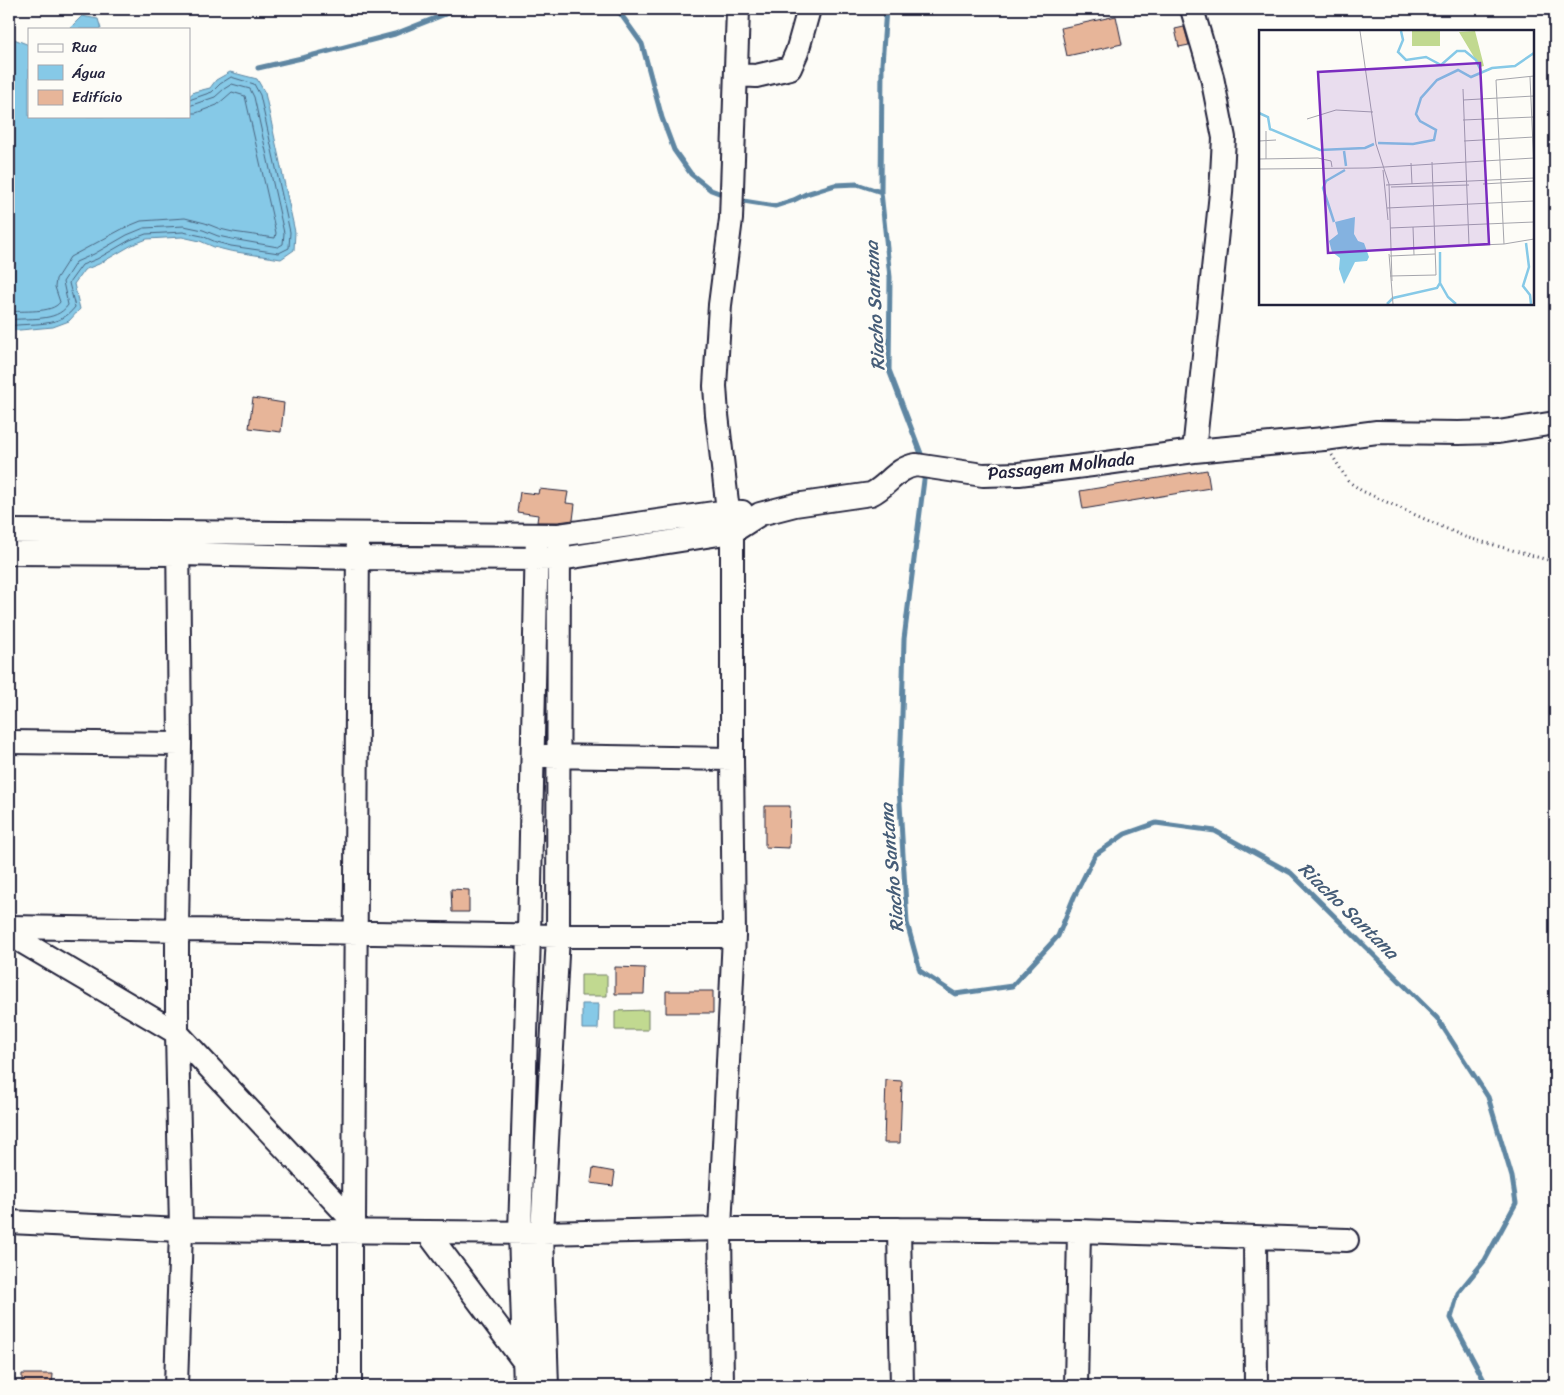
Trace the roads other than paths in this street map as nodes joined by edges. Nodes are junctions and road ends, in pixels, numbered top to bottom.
1 (738, 9) edge
2 (809, 9) edge
3 (1192, 9) edge
4 (737, 75) junction
5 (1555, 424) edge
6 (1194, 451) junction
7 (730, 521) junction
8 (9, 531) edge
9 (358, 534) junction
10 (548, 535) junction
11 (178, 543) junction
12 (9, 553) edge
13 (358, 558) junction
14 (549, 559) junction
15 (9, 742) edge
16 (180, 744) junction
17 (533, 756) junction
18 (559, 756) junction
19 (732, 759) junction
20 (9, 927) edge
21 (177, 928) junction
22 (355, 932) junction
23 (9, 934) edge
24 (529, 935) junction
25 (558, 936) junction
26 (734, 936) junction
27 (177, 1033) junction
28 (9, 1222) edge
29 (352, 1227) junction
30 (720, 1229) junction
31 (899, 1229) junction
32 (181, 1230) junction
33 (1079, 1231) junction
34 (427, 1232) junction
35 (520, 1233) junction
36 (542, 1233) junction
37 (1255, 1237) junction
38 (1347, 1240) dead end
39 (525, 1363) junction
40 (176, 1386) edge
41 (350, 1386) edge
42 (525, 1386) edge
43 (546, 1386) edge
44 (722, 1386) edge
45 (902, 1386) edge
46 (1076, 1386) edge
47 (1256, 1386) edge

1 - 4 street
2 - 4 street
3 - 6 street
4 - 7 street
5 - 6 street, Passagem Molhada
6 - 7 street, Passagem Molhada
7 - 10 street
7 - 14 street
7 - 19 street
8 - 11 street
9 - 10 street
9 - 11 street
9 - 13 street
10 - 14 street
11 - 12 street
11 - 13 street
11 - 16 street
13 - 14 street
13 - 22 street
14 - 17 street
14 - 18 street
15 - 16 street
16 - 21 street
17 - 18 street
17 - 24 street
18 - 19 street
18 - 25 street
19 - 26 street
20 - 21 street
21 - 22 street
21 - 27 street
22 - 24 street
22 - 29 street
23 - 27 street
24 - 25 street
24 - 35 street
25 - 26 street
25 - 36 street
26 - 30 street
27 - 29 street
27 - 32 street
28 - 32 street
29 - 32 street
29 - 34 street
29 - 41 street
30 - 31 street
30 - 36 street
30 - 44 street
31 - 33 street
31 - 45 street
32 - 40 street
33 - 37 street
33 - 46 street
34 - 35 street
34 - 39 street
35 - 36 street
35 - 39 street
36 - 43 street
37 - 38 street
37 - 47 street
39 - 42 street

